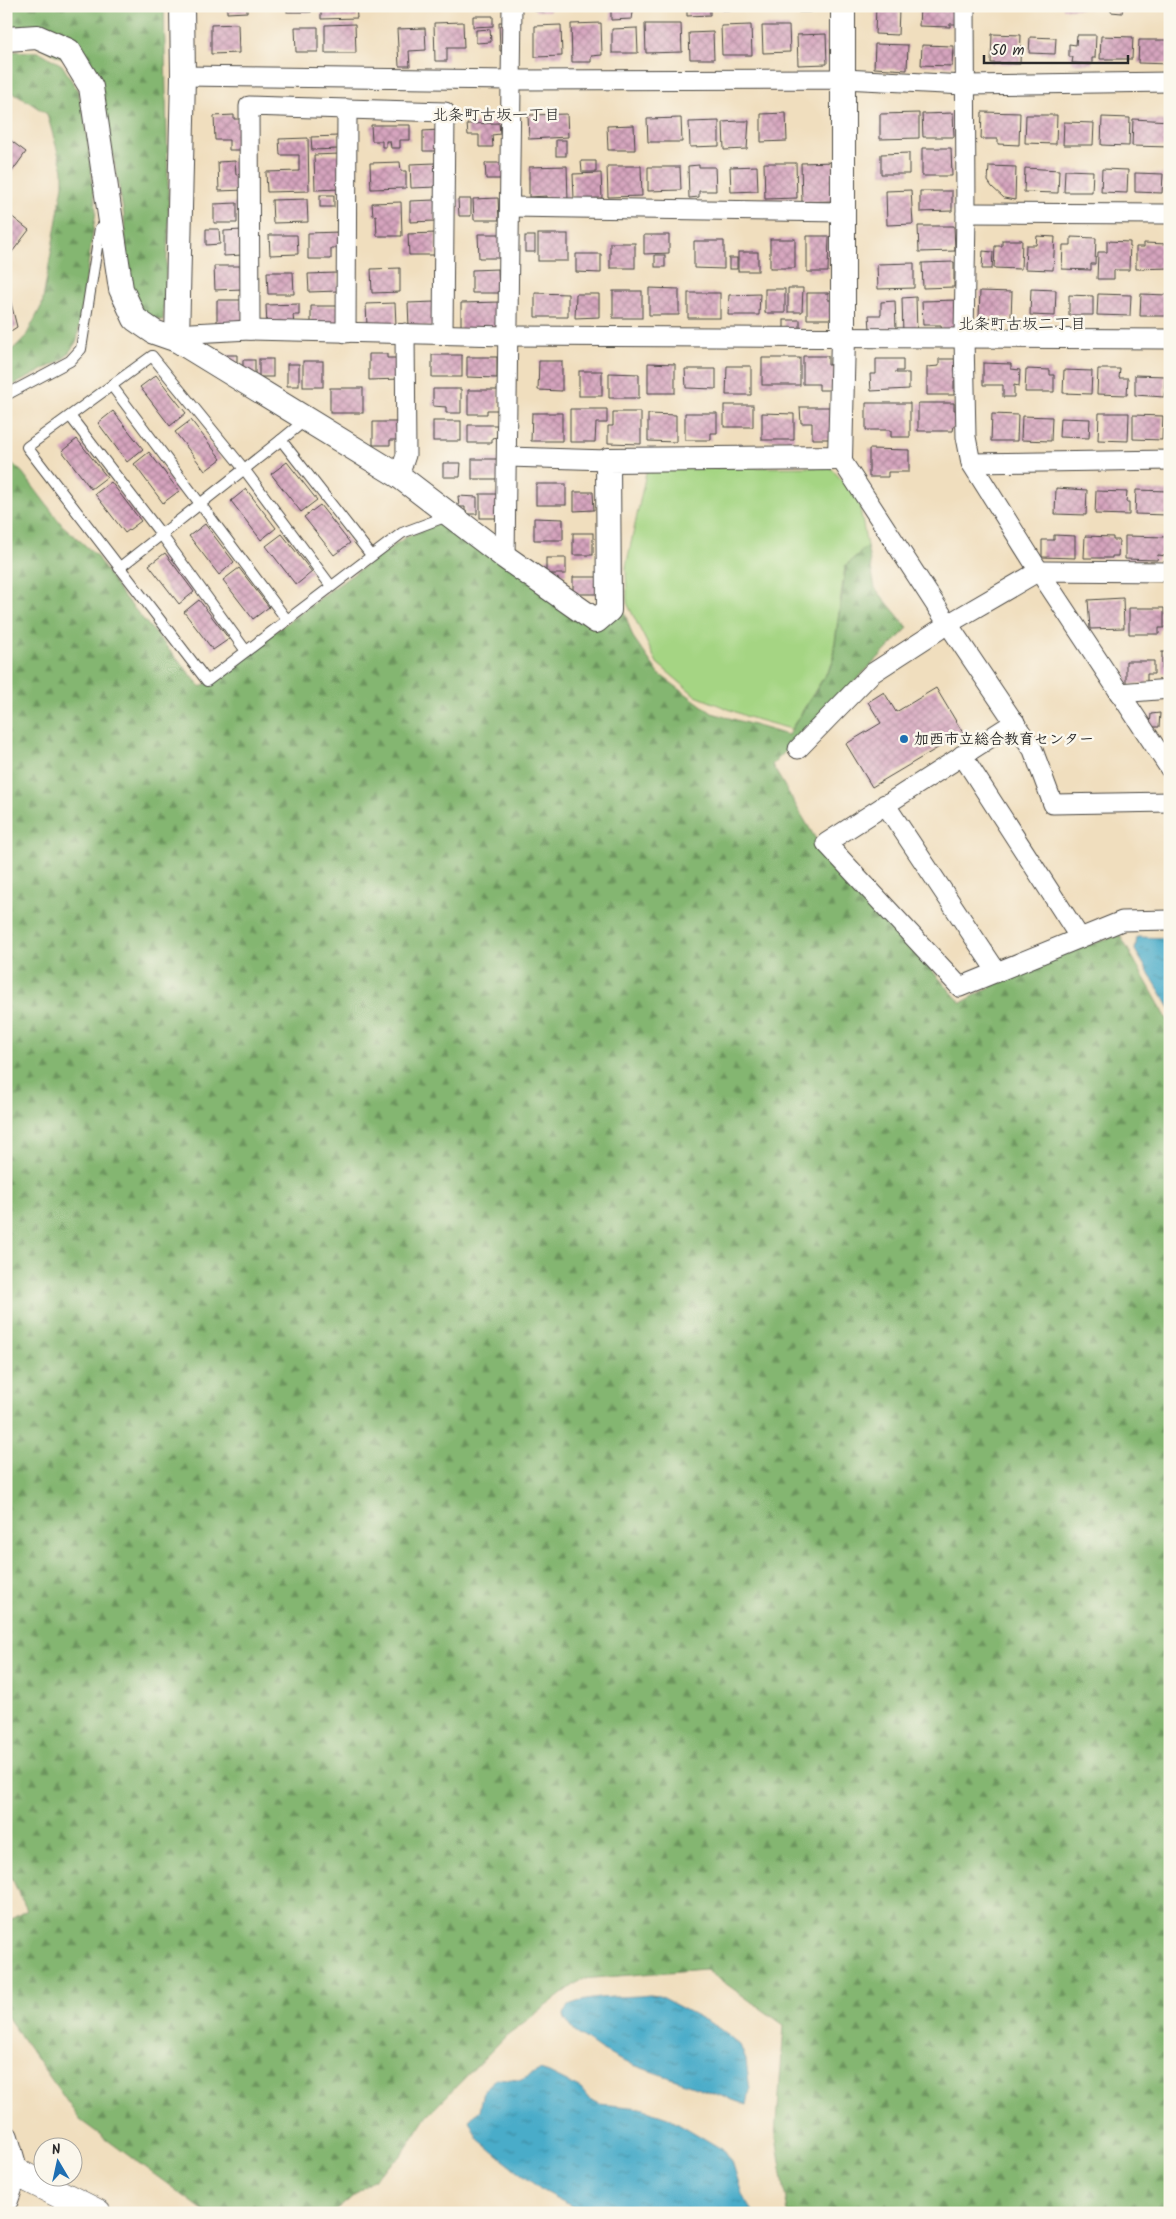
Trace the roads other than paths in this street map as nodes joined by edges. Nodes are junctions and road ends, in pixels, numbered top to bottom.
1 (182, 6) edge
2 (512, 6) edge
3 (843, 6) edge
4 (965, 6) edge
5 (6, 39) edge
6 (183, 76) junction
7 (843, 79) junction
8 (511, 80) junction
9 (1170, 82) edge
10 (964, 85) junction
11 (347, 109) junction
12 (511, 207) junction
13 (842, 212) junction
14 (966, 213) junction
15 (1170, 214) edge
16 (112, 221) junction
17 (250, 330) junction
18 (346, 332) junction
19 (405, 333) junction
20 (443, 333) junction
21 (507, 336) junction
22 (843, 338) junction
23 (964, 338) junction
24 (1170, 339) edge
25 (177, 340) junction
26 (112, 386) junction
27 (6, 395) edge
28 (300, 415) junction
29 (70, 416) junction
30 (281, 440) junction
31 (508, 457) junction
32 (840, 458) junction
33 (608, 460) junction
34 (1170, 460) edge
35 (971, 463) junction
36 (244, 469) junction
37 (399, 476) junction
38 (200, 502) junction
39 (451, 515) junction
40 (161, 534) junction
41 (371, 555) junction
42 (505, 557) junction
43 (120, 568) junction
44 (1038, 571) junction
45 (1170, 572) edge
46 (331, 586) junction
47 (287, 620) junction
48 (948, 624) junction
49 (246, 651) junction
50 (1170, 689) edge
51 (1120, 693) junction
52 (1014, 722) junction
53 (798, 750) dead end
54 (962, 755) junction
55 (1170, 769) edge
56 (1170, 802) edge
57 (885, 804) junction
58 (1170, 920) edge
59 (1080, 938) junction
60 (996, 972) junction
61 (6, 2137) edge
62 (11, 2170) edge
63 (6, 2200) edge
64 (97, 2213) edge

1 - 6 street
2 - 8 street
3 - 7 street
4 - 10 street
5 - 16 street
6 - 8 street
6 - 25 street
7 - 8 street
7 - 10 street
7 - 13 street
8 - 12 street
9 - 10 street
10 - 14 street
11 - 17 street
11 - 18 street
11 - 20 street
12 - 13 street
12 - 21 street
13 - 22 street
14 - 15 street
14 - 23 street
16 - 25 street
16 - 27 lane
17 - 18 street
17 - 25 street
18 - 19 street
19 - 20 street
19 - 37 street
20 - 21 street
21 - 22 street
21 - 31 street
22 - 23 street
22 - 32 street
23 - 24 street
23 - 35 street
25 - 28 street
26 - 29 lane
26 - 36 lane
26 - 38 lane
28 - 30 lane
28 - 37 street
29 - 40 lane
29 - 43 lane
30 - 36 lane
30 - 41 lane
31 - 33 street
31 - 42 street
32 - 33 street
32 - 48 street
33 - 42 street
34 - 35 street
35 - 44 street
36 - 38 lane
36 - 46 lane
37 - 39 street
38 - 40 lane
38 - 47 lane
39 - 41 lane
39 - 42 street
40 - 43 lane
40 - 49 lane
41 - 46 lane
43 - 49 lane
44 - 45 street
44 - 48 street
44 - 51 street
46 - 47 lane
47 - 49 lane
48 - 52 street
48 - 53 street
50 - 51 street
51 - 55 street
52 - 54 street
52 - 56 street
54 - 57 street
54 - 59 street
57 - 60 street
57 - 60 street
58 - 59 street
59 - 60 street
61 - 62 street
62 - 63 street
62 - 64 main road

